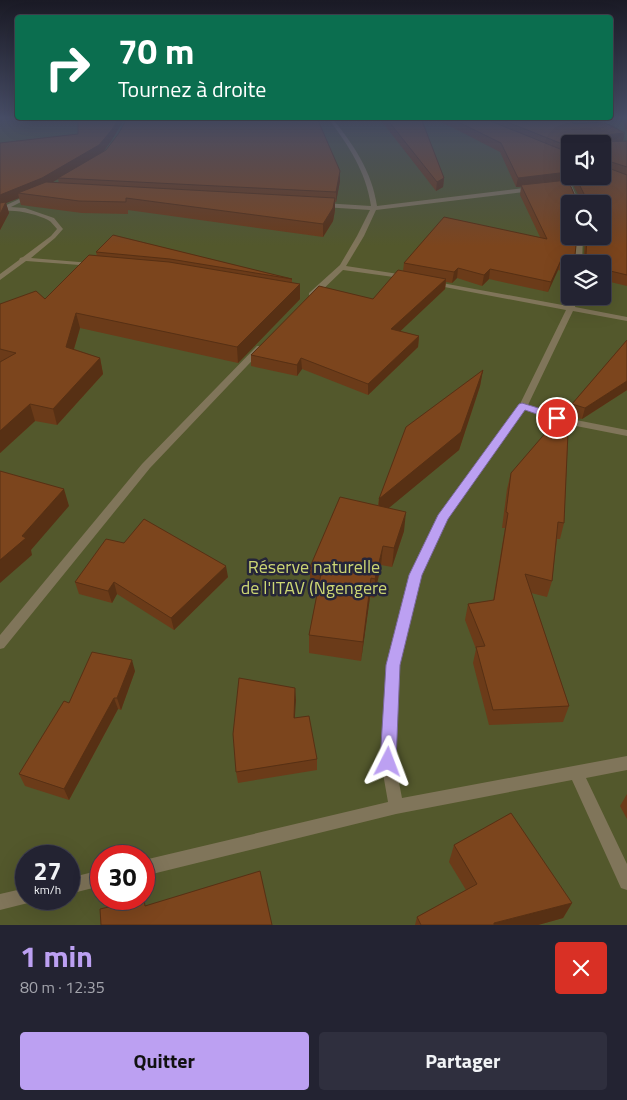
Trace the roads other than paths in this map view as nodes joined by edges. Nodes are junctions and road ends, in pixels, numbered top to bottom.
1 (359, 160) edge
2 (569, 185) joint
3 (559, 186) edge
4 (539, 189) edge
5 (36, 193) edge
6 (573, 195) edge
7 (315, 205) edge
8 (374, 208) junction
9 (0, 210) edge
10 (22, 259) junction
11 (102, 266) edge
12 (342, 268) junction
13 (0, 278) edge
14 (418, 280) edge
15 (427, 281) edge
16 (304, 299) edge
17 (561, 300) edge
18 (571, 305) edge
19 (582, 305) edge
20 (627, 319) edge
21 (268, 340) edge
22 (522, 406) junction
23 (627, 433) edge
24 (0, 644) edge
25 (627, 763) edge
26 (576, 773) junction
27 (396, 807) junction
28 (155, 865) edge
29 (627, 882) edge
30 (15, 899) edge
31 (0, 902) edge

1 - 8 street
2 - 3 street
2 - 6 street
4 - 8 street
5 - 9 street
7 - 8 street
8 - 12 street
9 - 10 street
10 - 11 street
10 - 13 street
12 - 14 street
12 - 16 street
15 - 17 street
18 - 22 street
19 - 20 street
21 - 24 street
22 - 23 street
22 - 27 street
25 - 26 street
26 - 27 street
26 - 29 street
27 - 28 street
30 - 31 street

